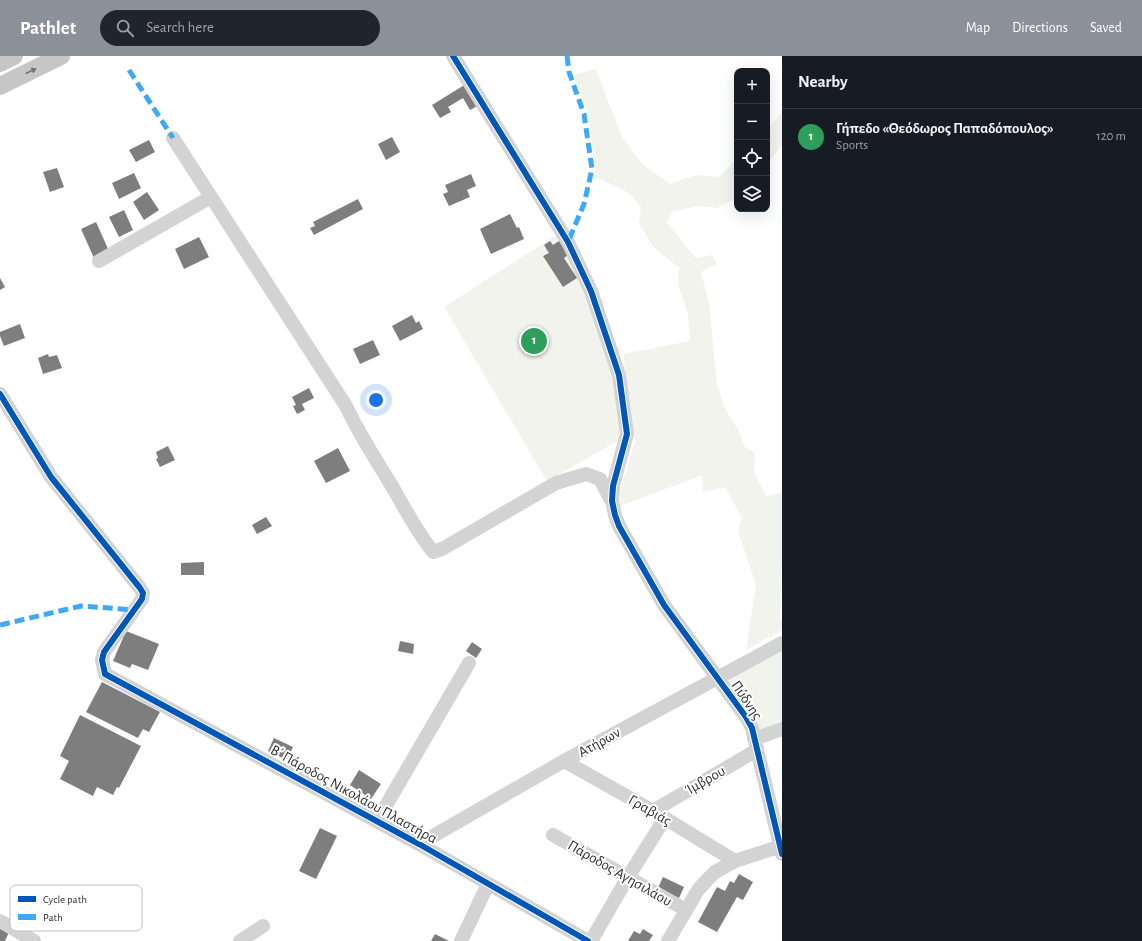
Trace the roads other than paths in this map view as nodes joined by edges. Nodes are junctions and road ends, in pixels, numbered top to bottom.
1 (14, 56) edge
2 (61, 56) edge
3 (453, 56) edge
4 (0, 63) edge
5 (0, 86) edge
6 (173, 138) dead end
7 (211, 197) junction
8 (100, 262) dead end
9 (0, 394) edge
10 (612, 501) junction
11 (782, 643) edge
12 (469, 663) dead end
13 (717, 678) junction
14 (782, 729) edge
15 (756, 744) junction
16 (564, 761) junction
17 (653, 811) junction
18 (665, 818) junction
19 (377, 821) junction
20 (554, 835) dead end
21 (419, 844) junction
22 (782, 851) edge
23 (735, 861) junction
24 (628, 877) junction
25 (488, 884) junction
26 (686, 910) junction
27 (0, 921) edge
28 (263, 926) dead end
29 (10, 927) edge
30 (17, 931) edge
31 (34, 941) edge
32 (240, 941) edge
33 (461, 941) edge
34 (589, 941) edge
35 (668, 941) edge

1 - 4 main road
5 -> 2 main road
3 - 10 street
6 - 7 street
7 - 8 street
7 - 10 street
9 - 19 street, Β΄ Πάροδος Νικολάου Πλαστήρα
10 - 13 street, Πύδνης
11 - 13 street, Ατήρων
12 - 19 street
13 - 15 street, Πύδνης
13 - 16 street, Ατήρων
14 - 15 street, Ίμβρου
15 - 17 street, Ίμβρου
15 - 22 street, Πύδνης
16 - 17 street, Γραβιάς
16 - 21 street, Ατήρων
17 - 18 street, Γραβιάς
18 - 23 street, Γραβιάς
18 - 24 street
19 - 21 street, Β΄ Πάροδος Νικολάου Πλαστήρα
20 - 24 street, Πάροδος Αγησιλάου
21 - 25 street, Β΄ Πάροδος Νικολάου Πλαστήρα
22 - 23 street
23 - 26 street
24 - 26 street, Πάροδος Αγησιλάου
24 - 34 street
25 - 33 street
25 - 34 street, Β΄ Πάροδος Νικολάου Πλαστήρα
26 - 35 street
27 - 29 street
28 - 32 street
30 - 31 street

